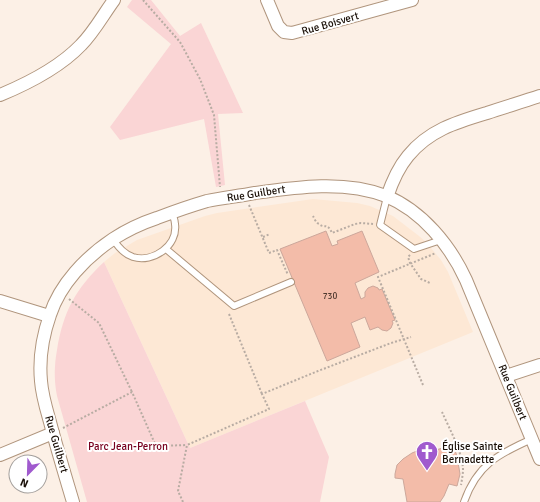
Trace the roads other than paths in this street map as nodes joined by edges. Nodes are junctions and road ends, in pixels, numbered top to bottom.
1 (114, 0) edge
2 (267, 0) edge
3 (412, 0) edge
4 (0, 95) edge
5 (540, 96) edge
6 (386, 197) junction
7 (172, 212) junction
8 (113, 239) junction
9 (445, 244) junction
10 (166, 249) junction
11 (291, 282) road end
12 (0, 301) edge
13 (49, 316) junction
14 (540, 365) edge
15 (506, 376) junction
16 (53, 433) junction
17 (532, 439) junction
18 (0, 455) edge
19 (540, 459) edge
20 (73, 502) edge
21 (464, 502) edge

1 - 4 street
2 - 3 street, Rue Boisvert
5 - 6 street
6 - 7 street, Rue Guilbert
6 - 9 street, Rue Guilbert
6 - 9 lane
7 - 8 street, Rue Guilbert
7 - 10 lane
8 - 10 lane
8 - 13 street, Rue Guilbert
9 - 15 street, Rue Guilbert
10 - 11 lane
12 - 13 street
13 - 16 street, Rue Guilbert
14 - 15 street
15 - 17 street, Rue Guilbert
16 - 18 street
16 - 20 street, Rue Guilbert
17 - 19 street, Rue Guilbert
17 - 21 lane

